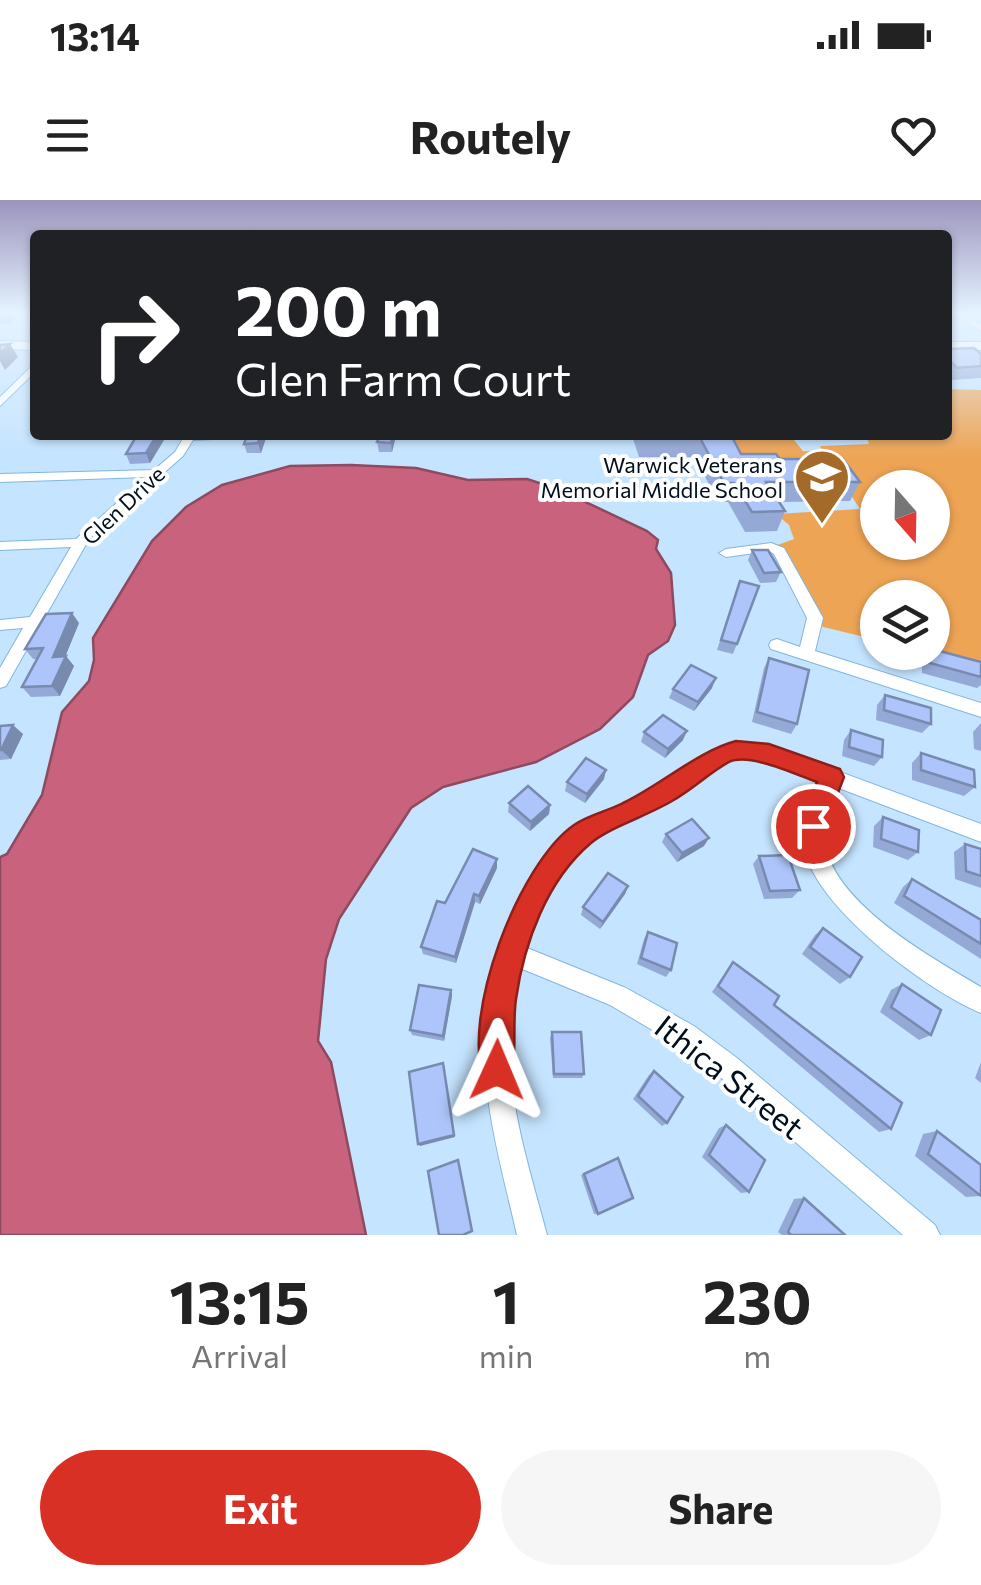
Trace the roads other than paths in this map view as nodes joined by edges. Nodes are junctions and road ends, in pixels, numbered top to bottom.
1 (30, 371) edge
2 (0, 403) edge
3 (188, 440) edge
4 (157, 473) junction
5 (0, 478) edge
6 (81, 543) junction
7 (0, 546) edge
8 (726, 553) dead end
9 (32, 622) junction
10 (0, 625) edge
11 (776, 646) dead end
12 (806, 656) junction
13 (0, 682) edge
14 (981, 710) edge
15 (831, 777) junction
16 (981, 834) edge
17 (512, 954) junction
18 (981, 1002) edge
19 (532, 1235) edge
20 (925, 1235) edge

1 - 2 street
3 - 4 street, Glen Drive
4 - 5 street
4 - 6 street, Glen Drive
6 - 7 street
6 - 9 street, Glen Drive
8 - 12 street
9 - 10 street
9 - 13 street, Glen Drive
11 - 12 street
12 - 14 street
15 - 16 street
15 - 17 street
15 - 18 street
17 - 19 street
17 - 20 street, Ithica Street

